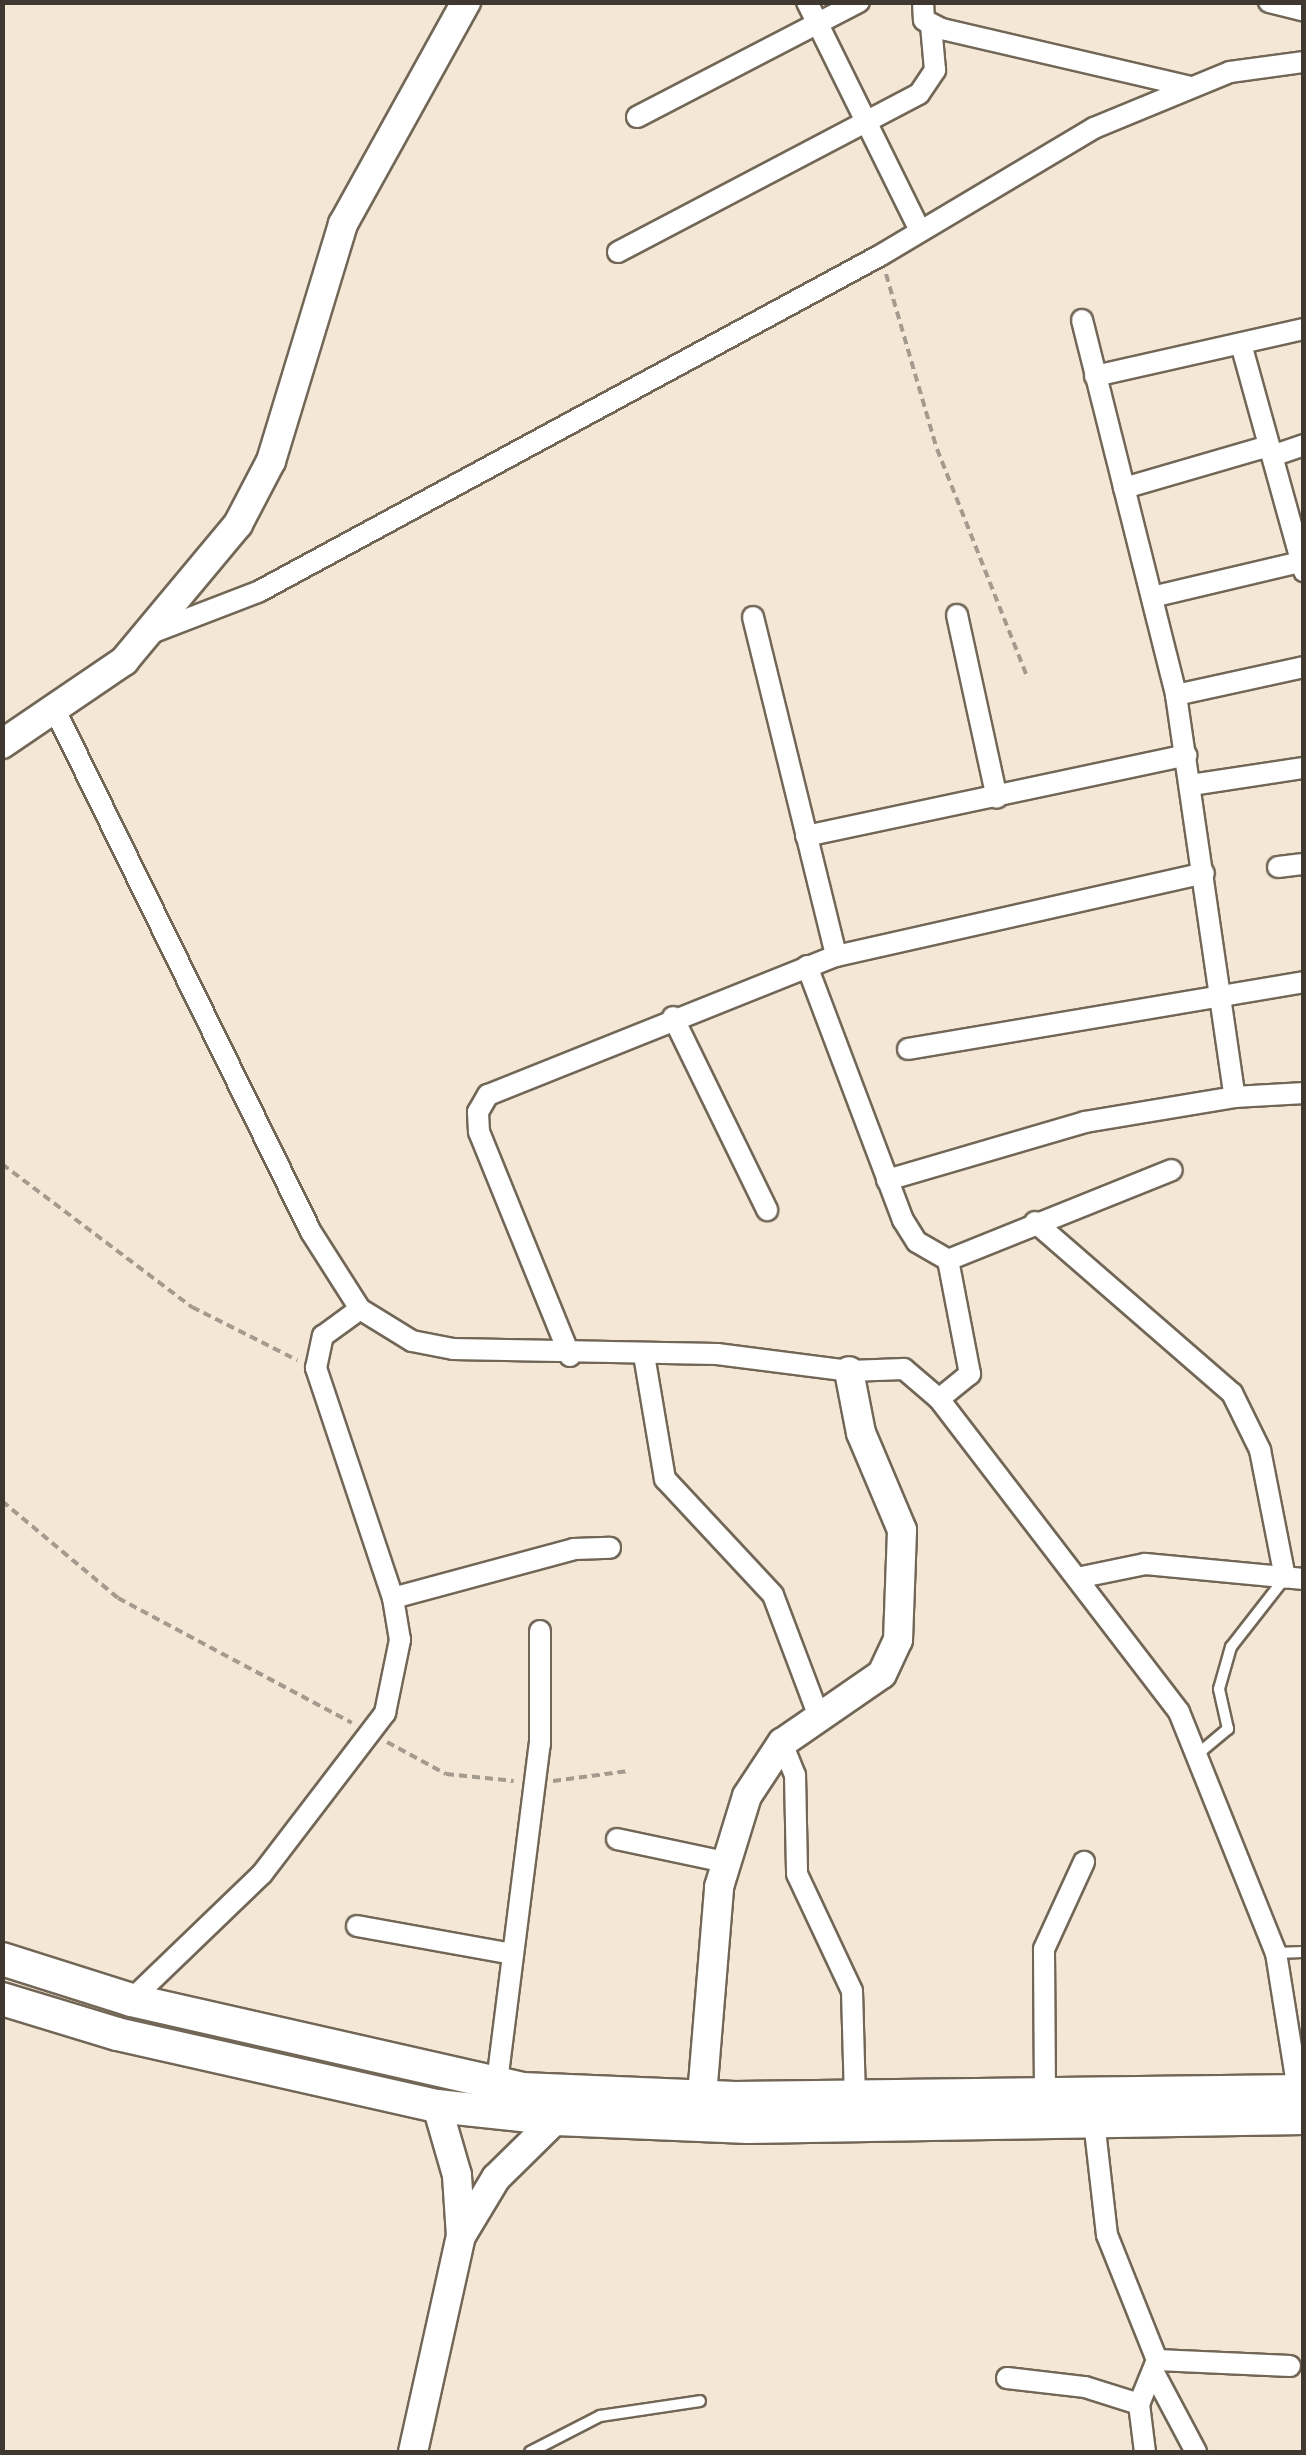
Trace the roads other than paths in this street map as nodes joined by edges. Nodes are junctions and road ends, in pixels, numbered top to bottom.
1 (466, 2) edge
2 (807, 2) edge
3 (859, 2) edge
4 (923, 2) edge
5 (1268, 2) edge
6 (1304, 11) edge
7 (818, 24) junction
8 (932, 25) junction
9 (1304, 62) edge
10 (1187, 86) junction
11 (637, 117) dead end
12 (867, 124) junction
13 (920, 231) junction
14 (618, 252) dead end
15 (1082, 320) dead end
16 (1304, 329) edge
17 (1241, 344) junction
18 (1096, 376) junction
19 (1304, 445) edge
20 (1270, 451) junction
21 (1124, 488) junction
22 (1303, 565) edge
23 (1152, 598) junction
24 (957, 616) dead end
25 (752, 617) dead end
26 (151, 633) junction
27 (1304, 667) edge
28 (1176, 695) junction
29 (57, 714) junction
30 (2, 744) edge
31 (1186, 755) junction
32 (1304, 768) edge
33 (1191, 785) junction
34 (997, 798) junction
35 (806, 836) junction
36 (1304, 864) edge
37 (1278, 867) dead end
38 (1204, 873) junction
39 (836, 956) junction
40 (807, 966) junction
41 (1304, 982) edge
42 (1222, 991) junction
43 (673, 1017) junction
44 (908, 1049) dead end
45 (1304, 1093) edge
46 (1236, 1097) junction
47 (1172, 1170) dead end
48 (887, 1180) junction
49 (767, 1210) dead end
50 (1034, 1222) junction
51 (948, 1260) junction
52 (360, 1308) junction
53 (644, 1355) junction
54 (570, 1356) junction
55 (848, 1371) junction
56 (939, 1399) junction
57 (610, 1548) dead end
58 (1077, 1578) junction
59 (1294, 1578) edge
60 (393, 1598) junction
61 (540, 1632) dead end
62 (819, 1717) junction
63 (782, 1744) junction
64 (1199, 1753) junction
65 (617, 1838) dead end
66 (725, 1862) junction
67 (1084, 1862) dead end
68 (357, 1926) dead end
69 (1304, 1952) edge
70 (1276, 1953) junction
71 (512, 1954) junction
72 (2, 1959) edge
73 (2, 1998) edge
74 (132, 2000) junction
75 (1045, 2094) junction
76 (702, 2096) junction
77 (854, 2096) junction
78 (495, 2098) junction
79 (1302, 2100) edge
80 (437, 2106) junction
81 (556, 2119) junction
82 (1094, 2121) junction
83 (461, 2236) junction
84 (1155, 2365) junction
85 (1290, 2366) dead end
86 (1007, 2378) dead end
87 (700, 2401) dead end
88 (1139, 2404) junction
89 (413, 2452) edge
90 (530, 2452) edge
91 (1145, 2452) edge
92 (1196, 2452) edge

1 - 26 street
2 - 7 street
3 - 7 street
4 - 8 street
5 - 6 street
7 - 11 street
7 - 12 street
8 - 10 street
8 - 12 street
9 - 10 street
10 - 13 street
12 - 13 street
12 - 14 street
13 - 26 street
15 - 18 street
16 - 17 street
17 - 18 street
17 - 20 street
18 - 21 street
19 - 20 street
20 - 21 street
20 - 22 street
21 - 23 street
22 - 23 street
23 - 28 street
24 - 34 street
25 - 35 street
26 - 29 street
27 - 28 street
28 - 31 street
29 - 30 street
29 - 52 street
31 - 33 street
31 - 34 street
32 - 33 street
33 - 38 street
34 - 35 street
35 - 39 street
36 - 37 street
38 - 39 street
38 - 42 street
39 - 40 street
40 - 43 street
40 - 48 street
41 - 42 street
42 - 44 street
42 - 46 street
43 - 49 street
43 - 54 street
45 - 46 street
46 - 48 street
47 - 50 street
48 - 51 street
50 - 51 street
50 - 59 street
51 - 56 street
52 - 54 street
52 - 60 street
53 - 54 street
53 - 55 street
53 - 62 street
55 - 56 street
55 - 62 street
56 - 58 street
57 - 60 street
58 - 59 street
58 - 64 street
59 - 64 lane
60 - 74 street
61 - 71 street
62 - 63 street
63 - 66 street
63 - 77 street
64 - 70 street
65 - 66 street
66 - 76 street
67 - 75 street
68 - 71 street
69 - 70 lane
70 - 79 street
71 - 78 street
72 - 74 main road
73 - 80 main road
74 - 78 main road
75 - 77 main road
75 - 79 main road
76 - 77 main road
76 - 78 main road
78 - 80 main road
78 - 81 main road
79 - 82 main road
80 - 83 street
81 - 82 main road
81 - 83 street
82 - 84 street
83 - 89 street
84 - 85 street
84 - 88 street
84 - 92 street
86 - 88 street
87 - 90 lane
88 - 91 street

